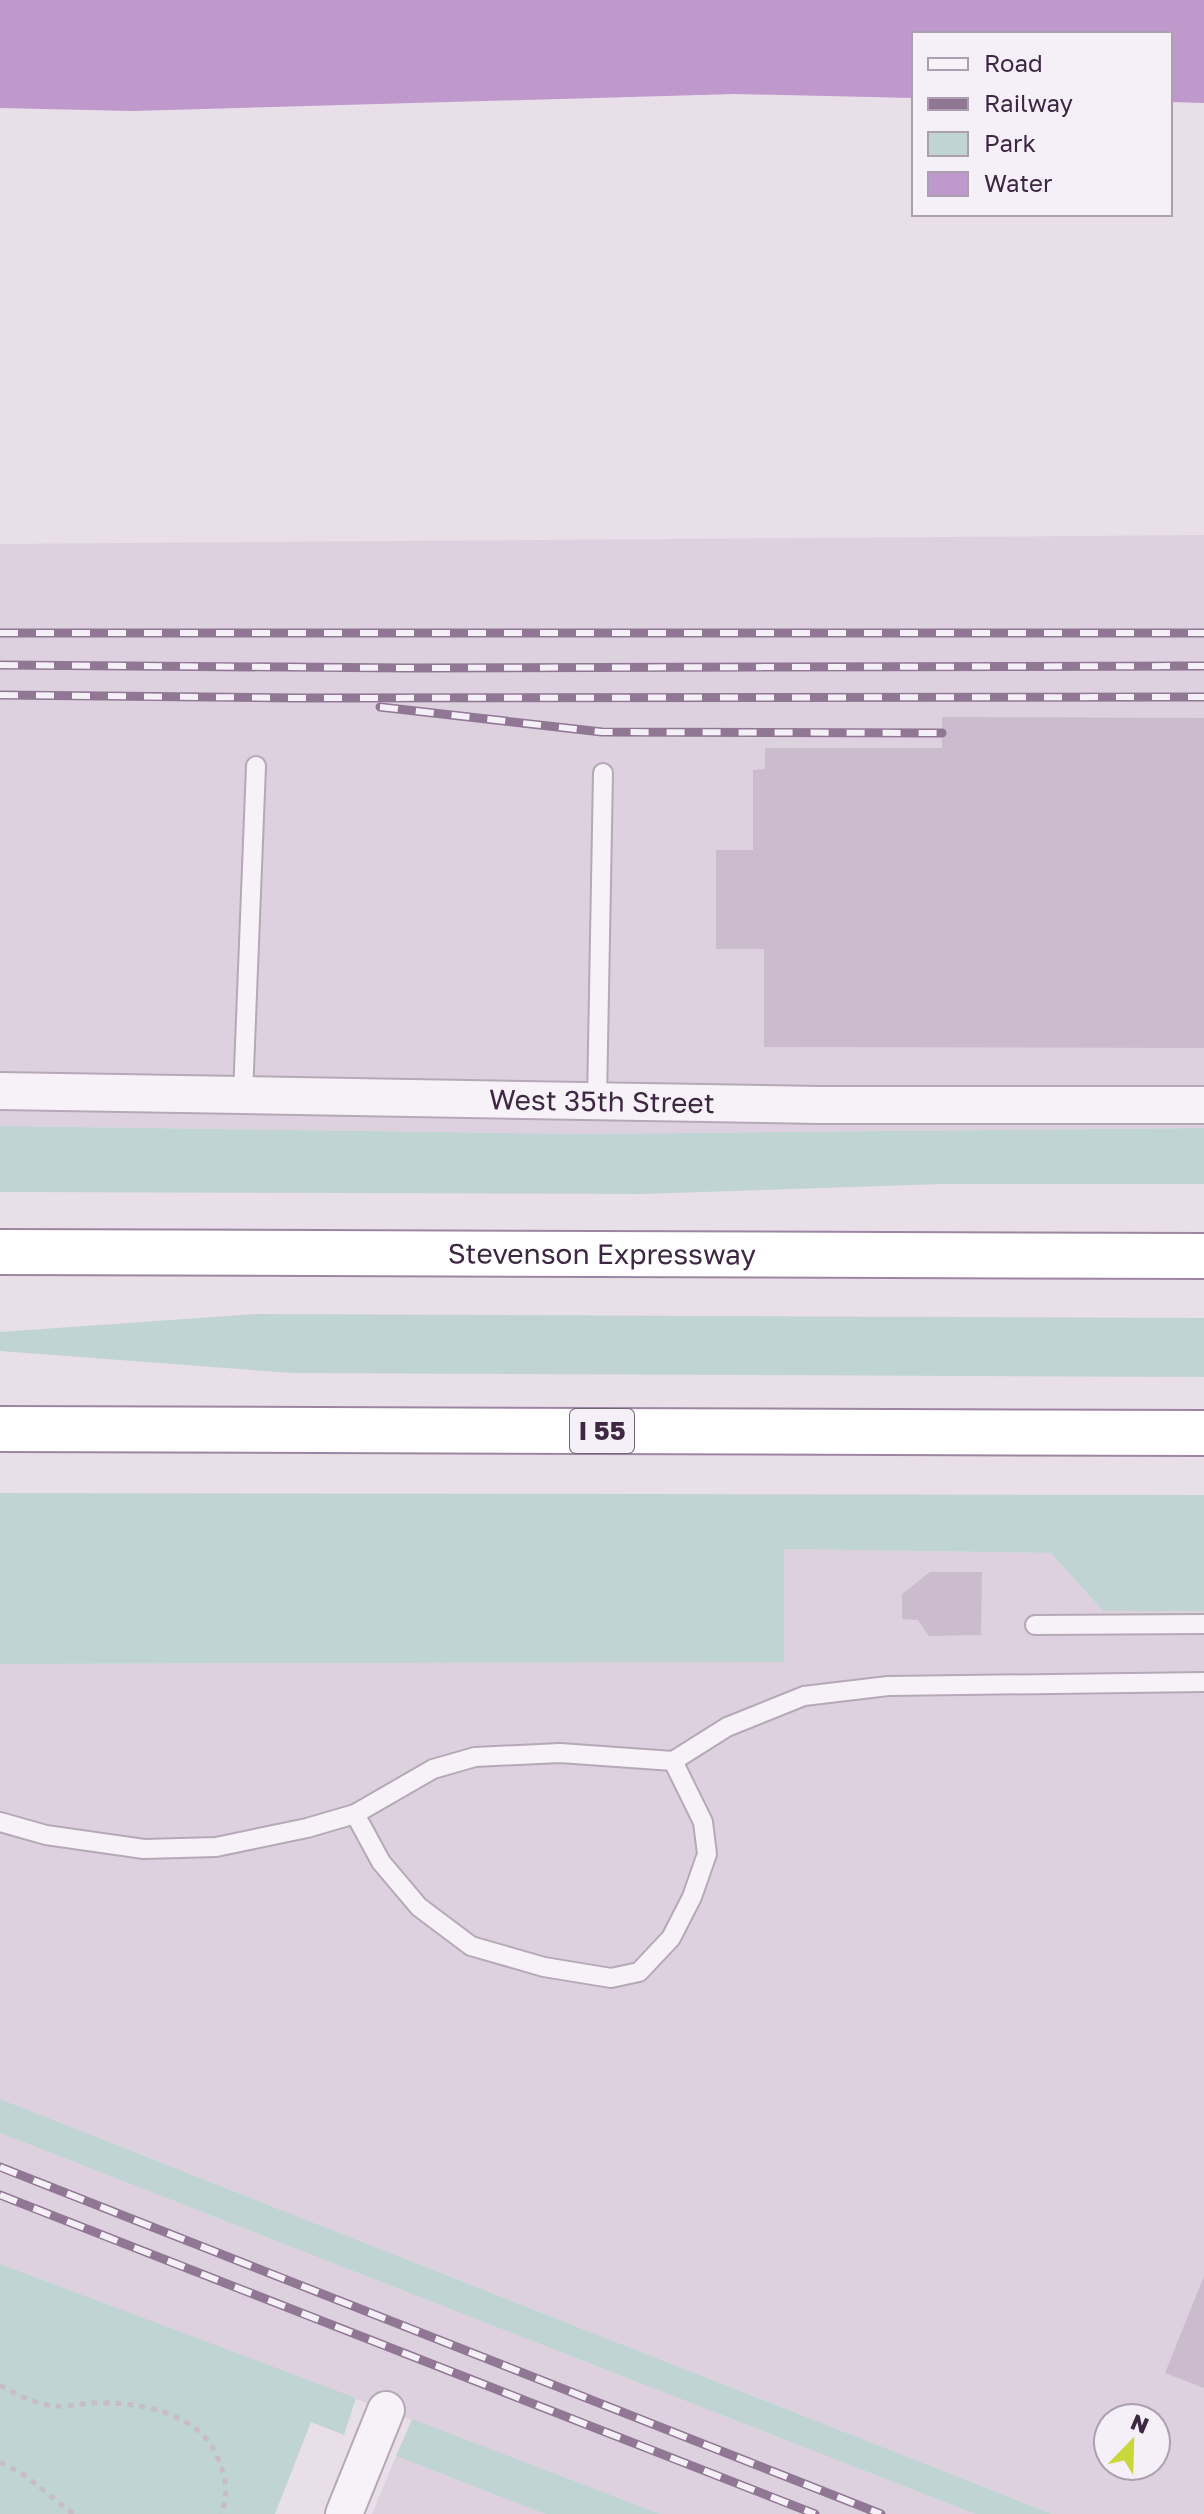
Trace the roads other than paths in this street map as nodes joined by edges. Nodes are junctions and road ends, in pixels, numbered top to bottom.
1 (256, 766) dead end
2 (603, 773) dead end
3 (0, 1091) edge
4 (243, 1095) junction
5 (597, 1101) junction
6 (1204, 1105) edge
7 (0, 1252) edge
8 (1204, 1256) edge
9 (0, 1429) edge
10 (1204, 1433) edge
11 (1204, 1624) edge
12 (1035, 1625) dead end
13 (1204, 1682) edge
14 (673, 1761) junction
15 (355, 1814) junction
16 (0, 1822) edge
17 (386, 2410) dead end
18 (344, 2514) edge

1 - 4 lane
2 - 5 lane
3 - 4 street, West 35th Street
4 - 5 street, West 35th Street
5 - 6 street, West 35th Street
7 - 8 highway, Stevenson Expressway
9 - 10 highway, I 55
11 - 12 lane
13 - 14 lane
14 - 15 lane
14 - 15 lane
15 - 16 lane
17 - 18 street

